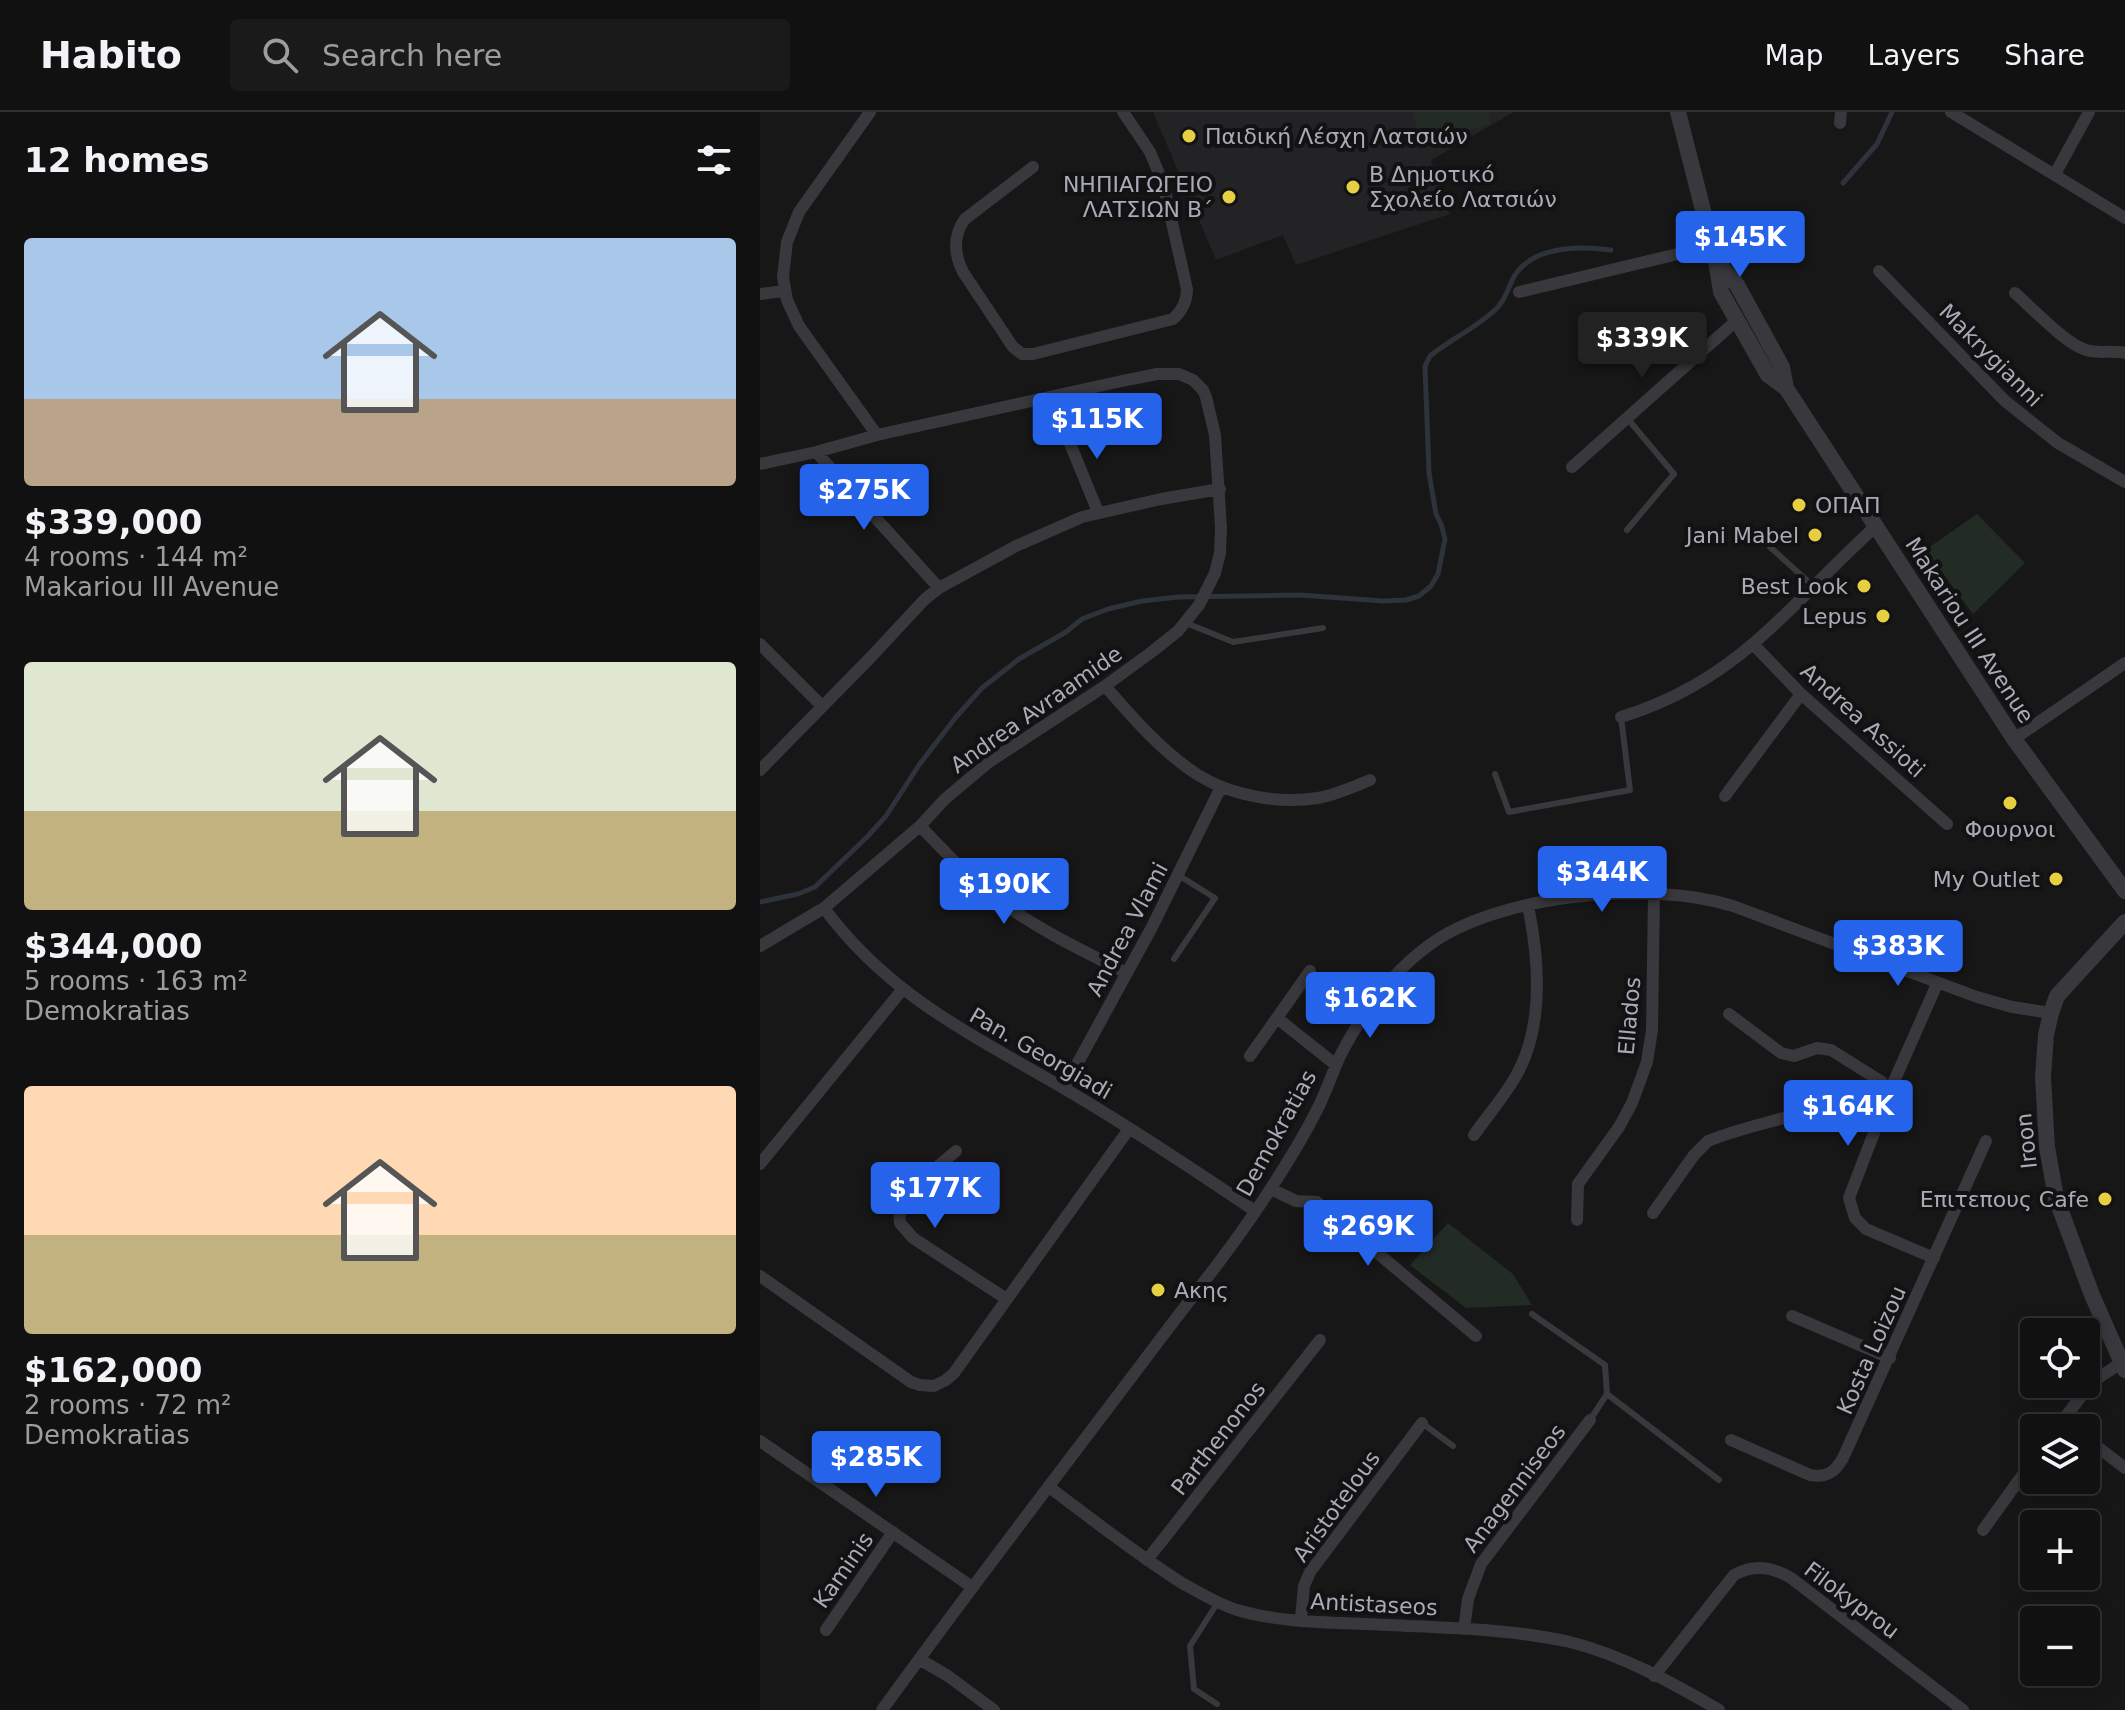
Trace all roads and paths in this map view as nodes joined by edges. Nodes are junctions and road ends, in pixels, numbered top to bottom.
1 (870, 112) edge
2 (1123, 112) edge
3 (1678, 112) edge
4 (1951, 112) edge
5 (2089, 112) edge
6 (1033, 167) dead end
7 (2055, 174) junction
8 (2125, 218) edge
9 (1714, 253) junction
10 (1879, 271) dead end
11 (784, 291) junction
12 (1519, 292) dead end
13 (2015, 293) dead end
14 (760, 294) edge
15 (1736, 321) junction
16 (2125, 353) edge
17 (1786, 388) junction
18 (1627, 418) junction
19 (1062, 424) dead end
20 (877, 435) junction
21 (816, 452) junction
22 (760, 464) edge
23 (1572, 467) dead end
24 (2125, 482) edge
25 (1220, 489) junction
26 (1098, 512) junction
27 (1876, 526) junction
28 (1627, 530) dead end
29 (1770, 547) dead end
30 (1813, 586) junction
31 (939, 588) junction
32 (1186, 623) junction
33 (1323, 628) dead end
34 (760, 644) edge
35 (1753, 644) junction
36 (2125, 663) edge
37 (1105, 686) junction
38 (1801, 694) junction
39 (822, 706) junction
40 (1621, 717) joint
41 (2014, 739) junction
42 (760, 770) edge
43 (1495, 774) dead end
44 (1370, 780) dead end
45 (1221, 787) junction
46 (1725, 796) dead end
47 (1947, 824) dead end
48 (920, 826) junction
49 (1178, 875) junction
50 (2125, 891) edge
51 (1654, 894) junction
52 (1528, 906) junction
53 (824, 908) junction
54 (2125, 922) edge
55 (760, 946) edge
56 (1174, 959) dead end
57 (1310, 971) dead end
58 (1127, 973) junction
59 (1937, 984) junction
60 (902, 990) junction
61 (2051, 1013) junction
62 (1729, 1014) dead end
63 (1277, 1018) junction
64 (1250, 1056) dead end
65 (1336, 1065) junction
66 (1878, 1081) junction
67 (1892, 1086) junction
68 (1064, 1088) junction
69 (1129, 1129) junction
70 (1474, 1135) dead end
71 (1986, 1141) dead end
72 (956, 1151) dead end
73 (760, 1163) edge
74 (1271, 1189) junction
75 (1255, 1211) junction
76 (1653, 1213) dead end
77 (1577, 1220) dead end
78 (1934, 1258) junction
79 (760, 1276) edge
80 (1005, 1298) junction
81 (1532, 1314) dead end
82 (1792, 1316) dead end
83 (1476, 1336) dead end
84 (1320, 1340) dead end
85 (1890, 1358) junction
86 (2123, 1366) edge
87 (1607, 1394) junction
88 (2071, 1414) edge
89 (1590, 1420) joint
90 (1422, 1423) joint
91 (1731, 1440) dead end
92 (760, 1441) edge
93 (1453, 1446) dead end
94 (2100, 1449) edge
95 (2125, 1468) edge
96 (2020, 1478) edge
97 (1719, 1480) dead end
98 (1049, 1487) junction
99 (1983, 1530) dead end
100 (893, 1532) junction
101 (1147, 1560) junction
102 (972, 1587) junction
103 (1218, 1602) junction
104 (1301, 1619) junction
105 (1464, 1629) junction
106 (826, 1630) dead end
107 (919, 1659) junction
108 (1654, 1676) junction
109 (1217, 1704) dead end
110 (882, 1710) edge
111 (994, 1710) edge
112 (1719, 1710) edge
113 (1963, 1710) edge

1 - 11 street
2 - 6 street
3 - 9 street, Makariou III Avenue
4 - 7 street
5 - 7 street
7 - 8 street
9 - 12 street
9 - 15 street, Makariou III Avenue
9 - 17 street, Makariou III Avenue
10 - 24 street, Makrygianni
11 - 14 street
11 - 20 street
13 - 16 street
15 - 17 street, Makariou III Avenue
15 - 18 street
17 - 27 street, Makariou III Avenue
18 - 23 street
18 - 28 lane
19 - 26 street
20 - 21 street
20 - 25 street, Andrea Avraamide
21 - 22 street
21 - 31 street
25 - 26 street
25 - 32 street, Andrea Avraamide
26 - 31 street
27 - 30 street
27 - 41 street, Makariou III Avenue
29 - 30 lane
30 - 35 street
31 - 39 street
32 - 33 lane
32 - 37 street, Andrea Avraamide
34 - 39 street
35 - 38 street, Andrea Assioti
35 - 40 street
36 - 41 street
37 - 45 street
37 - 48 street, Andrea Avraamide
38 - 46 street
38 - 47 street, Andrea Assioti
39 - 42 street
40 - 43 lane
41 - 50 street, Makariou III Avenue
44 - 45 street
45 - 49 street, Andrea Vlami
48 - 53 street, Andrea Avraamide
48 - 58 street
49 - 56 lane
49 - 58 street, Andrea Vlami
51 - 52 street, Demokratias
51 - 59 street, Demokratias
51 - 77 street, Ellados
52 - 65 street, Demokratias
52 - 70 street
53 - 55 street, Andrea Avraamide
53 - 60 street, Pan. Georgiadi
54 - 61 street, Iroon
57 - 63 street
58 - 68 street, Andrea Vlami
59 - 61 street, Demokratias
59 - 67 street
60 - 68 street, Pan. Georgiadi
60 - 73 street
61 - 86 street, Iroon
62 - 66 street
63 - 64 street
63 - 65 street
65 - 74 street, Demokratias
66 - 67 street
66 - 76 street
67 - 78 street
68 - 69 street, Pan. Georgiadi
69 - 75 street, Pan. Georgiadi
69 - 80 street
71 - 78 street, Kosta Loizou
72 - 80 street
74 - 75 street, Demokratias
74 - 83 street
75 - 98 street, Demokratias
78 - 85 street, Kosta Loizou
79 - 80 street
81 - 87 lane
82 - 85 street
84 - 101 street, Parthenonos
85 - 91 street, Kosta Loizou
86 - 88 street
87 - 89 lane
87 - 97 lane
89 - 105 street, Anagenniseos
90 - 93 lane
90 - 104 street, Aristotelous
92 - 100 street
94 - 95 street
96 - 99 street
98 - 101 street, Antistaseos
98 - 102 street, Demokratias
100 - 102 street
100 - 106 street, Kaminis
101 - 103 street, Antistaseos
102 - 107 street, Demokratias
103 - 104 street, Antistaseos
103 - 109 lane
104 - 105 street, Antistaseos
105 - 108 street, Antistaseos
107 - 110 street, Demokratias
107 - 111 street
108 - 112 street, Antistaseos
108 - 113 street, Filokyprou

